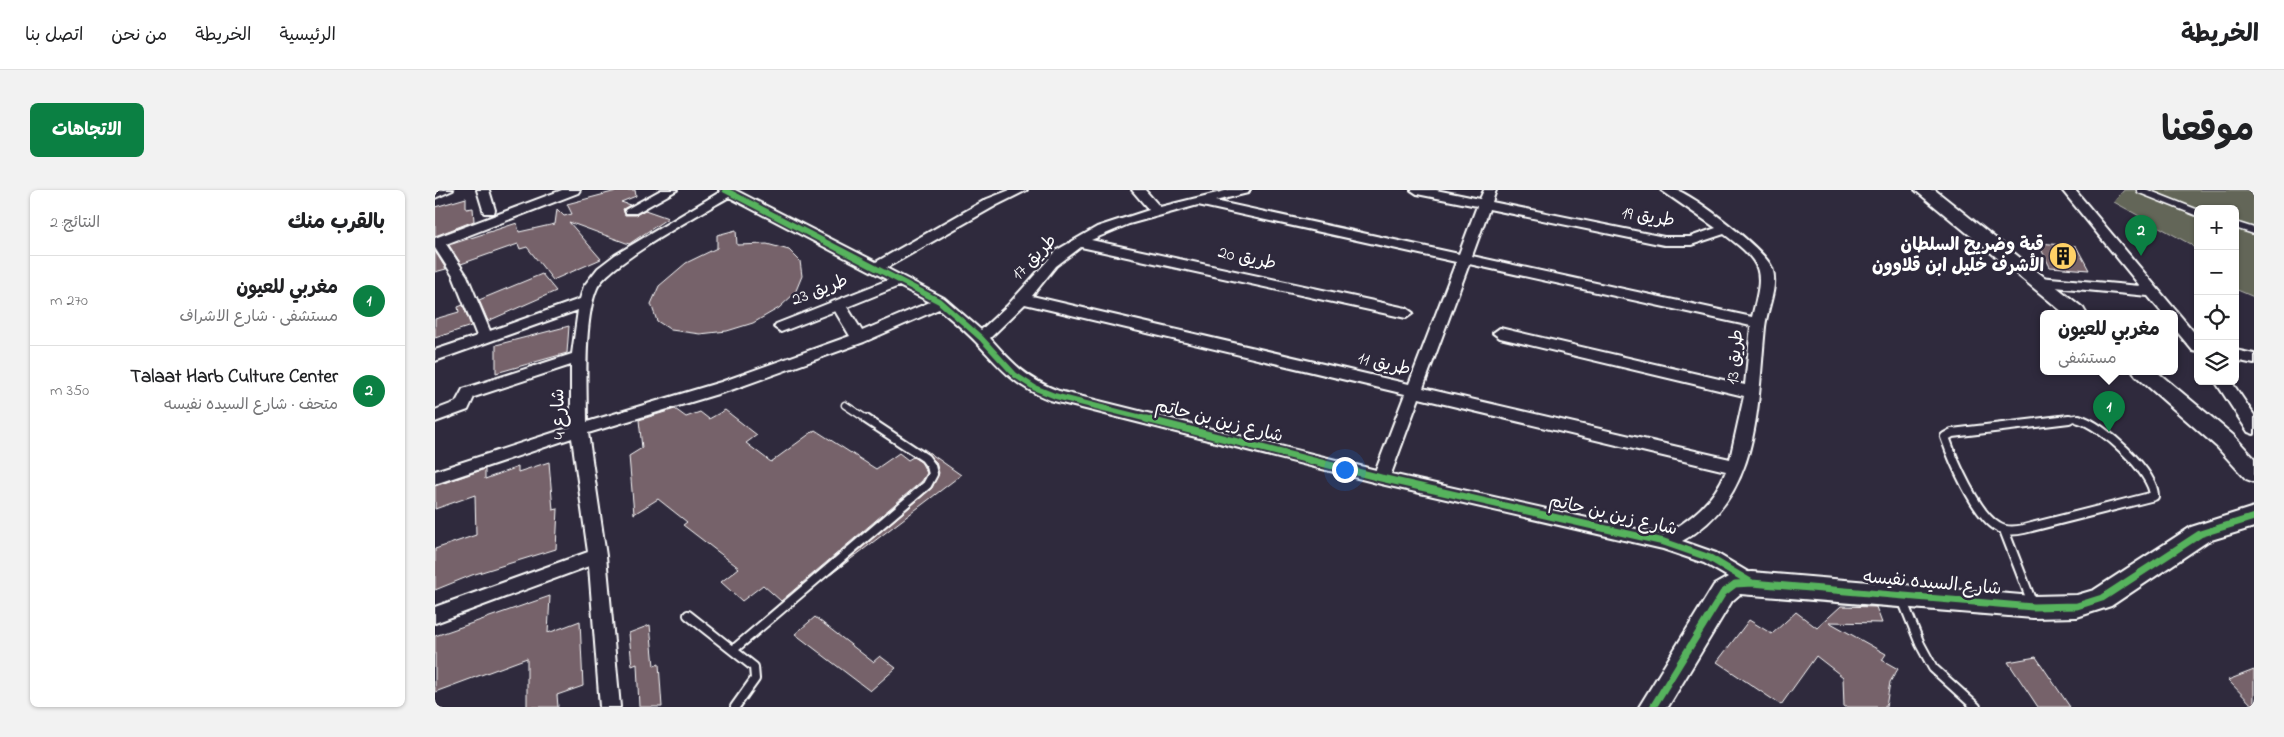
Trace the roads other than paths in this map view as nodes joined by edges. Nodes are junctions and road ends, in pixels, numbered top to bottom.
1 (447, 190) edge
2 (483, 190) edge
3 (574, 190) edge
4 (671, 190) edge
5 (1021, 190) edge
6 (1138, 190) edge
7 (1244, 190) edge
8 (1417, 190) edge
9 (1490, 190) edge
10 (1667, 190) edge
11 (1924, 190) edge
12 (2067, 190) edge
13 (2140, 190) edge
14 (726, 191) edge
15 (435, 194) edge
16 (1201, 202) junction
17 (1485, 205) junction
18 (489, 210) dead end
19 (631, 210) dead end
20 (2194, 211) edge
21 (1157, 212) junction
22 (2239, 226) edge
23 (1725, 229) junction
24 (2254, 231) edge
25 (437, 242) edge
26 (1079, 242) junction
27 (1464, 259) junction
28 (876, 268) junction
29 (901, 280) junction
30 (2039, 282) junction
31 (2153, 292) junction
32 (1023, 299) junction
33 (585, 302) junction
34 (941, 303) junction
35 (838, 304) junction
36 (2072, 310) edge
37 (2168, 310) edge
38 (1406, 313) dead end
39 (1758, 323) junction
40 (2178, 323) edge
41 (781, 327) dead end
42 (1500, 333) dead end
43 (485, 338) junction
44 (859, 338) junction
45 (981, 338) junction
46 (2194, 342) edge
47 (435, 356) edge
48 (2239, 356) edge
49 (579, 357) junction
50 (2254, 359) edge
51 (2148, 375) edge
52 (2226, 385) edge
53 (1414, 391) junction
54 (1752, 392) junction
55 (845, 405) dead end
56 (435, 416) edge
57 (2254, 428) edge
58 (579, 430) junction
59 (1737, 467) junction
60 (2254, 472) edge
61 (435, 478) edge
62 (1381, 478) junction
63 (2254, 517) edge
64 (2004, 530) junction
65 (1664, 542) junction
66 (597, 556) junction
67 (1752, 583) junction
68 (1902, 597) junction
69 (2033, 607) junction
70 (435, 615) edge
71 (688, 615) dead end
72 (733, 650) junction
73 (610, 707) edge
74 (735, 707) edge
75 (1653, 707) edge
76 (1977, 707) edge

1 - 15 street
2 - 18 street
3 - 25 street
4 - 19 street
5 - 28 street
6 - 21 street
7 - 16 street, طريق 17
8 - 17 street, طريق 19
9 - 17 street
10 - 23 street, طريق 13
11 - 30 street
12 - 31 street
13 - 20 lane
14 - 28 street, شارع زين بن حاتم
14 - 33 street, شارع 4
16 - 21 street, طريق 17
16 - 27 street
17 - 23 street, طريق 19
17 - 27 street
21 - 26 street, طريق 17
22 - 24 lane
23 - 39 street, طريق 13
25 - 43 street
26 - 32 street, طريق 17
26 - 38 street, طريق 20
27 - 39 street
27 - 53 street
28 - 29 street, شارع زين بن حاتم
29 - 34 street, شارع زين بن حاتم
29 - 35 street, طريق 23
30 - 31 street
30 - 36 street
31 - 37 street
32 - 45 street, طريق 17
32 - 53 street, طريق 11
33 - 43 street
33 - 49 street, شارع 4
34 - 44 street
34 - 45 street, شارع زين بن حاتم
35 - 41 street, طريق 23
35 - 44 street
39 - 54 street, طريق 13
40 - 46 street
42 - 54 street
43 - 47 street
44 - 58 street
45 - 62 street, شارع زين بن حاتم
48 - 50 street
49 - 56 street
49 - 58 street, شارع 4
51 - 60 street
52 - 57 street
53 - 59 street, طريق 11
53 - 62 street
54 - 59 street, طريق 13
55 - 72 lane
58 - 61 street
58 - 66 street, شارع 4
59 - 65 street, طريق 13
62 - 65 street, شارع زين بن حاتم
63 - 69 street, شارع السيده نفيسه
64 - 64 lane
64 - 69 lane
65 - 67 street, شارع زين بن حاتم
66 - 70 street
66 - 73 street, شارع 4
67 - 68 street, شارع السيده نفيسه
67 - 75 street, شارع السيده نفيسه
68 - 69 street, شارع السيده نفيسه
68 - 76 lane
71 - 72 lane
72 - 74 lane

